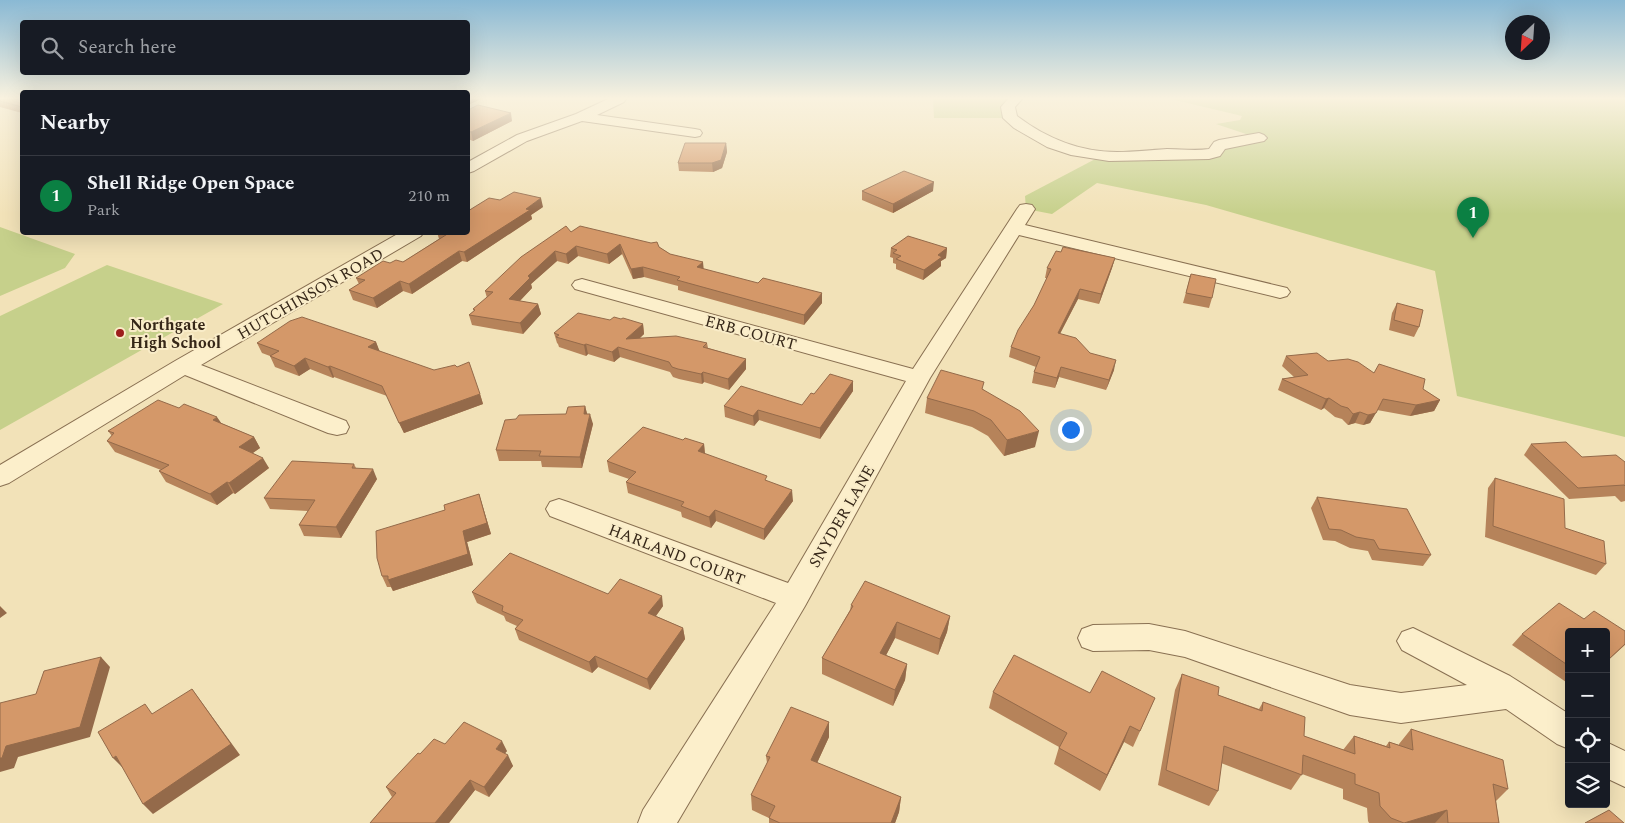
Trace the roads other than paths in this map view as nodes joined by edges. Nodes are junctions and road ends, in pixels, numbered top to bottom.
1 (524, 137) edge
2 (1041, 137) edge
3 (1259, 138) dead end
4 (470, 167) edge
5 (409, 235) edge
6 (582, 285) dead end
7 (1280, 292) dead end
8 (183, 366) junction
9 (919, 378) junction
10 (337, 427) dead end
11 (0, 477) edge
12 (559, 509) dead end
13 (794, 598) junction
14 (1093, 638) dead end
15 (1413, 641) dead end
16 (1511, 694) junction
17 (1565, 730) edge
18 (1610, 761) edge
19 (1625, 770) edge
20 (656, 823) edge

1 - 4 street
2 - 3 street
5 - 8 street, HUTCHINSON ROAD
6 - 9 street, ERB COURT
7 - 9 street, SNYDER LANE
8 - 10 street
8 - 11 street, HUTCHINSON ROAD
9 - 13 street, SNYDER LANE
12 - 13 street, HARLAND COURT
13 - 20 street, SNYDER LANE
14 - 16 street
15 - 16 street
16 - 17 street
18 - 19 street

